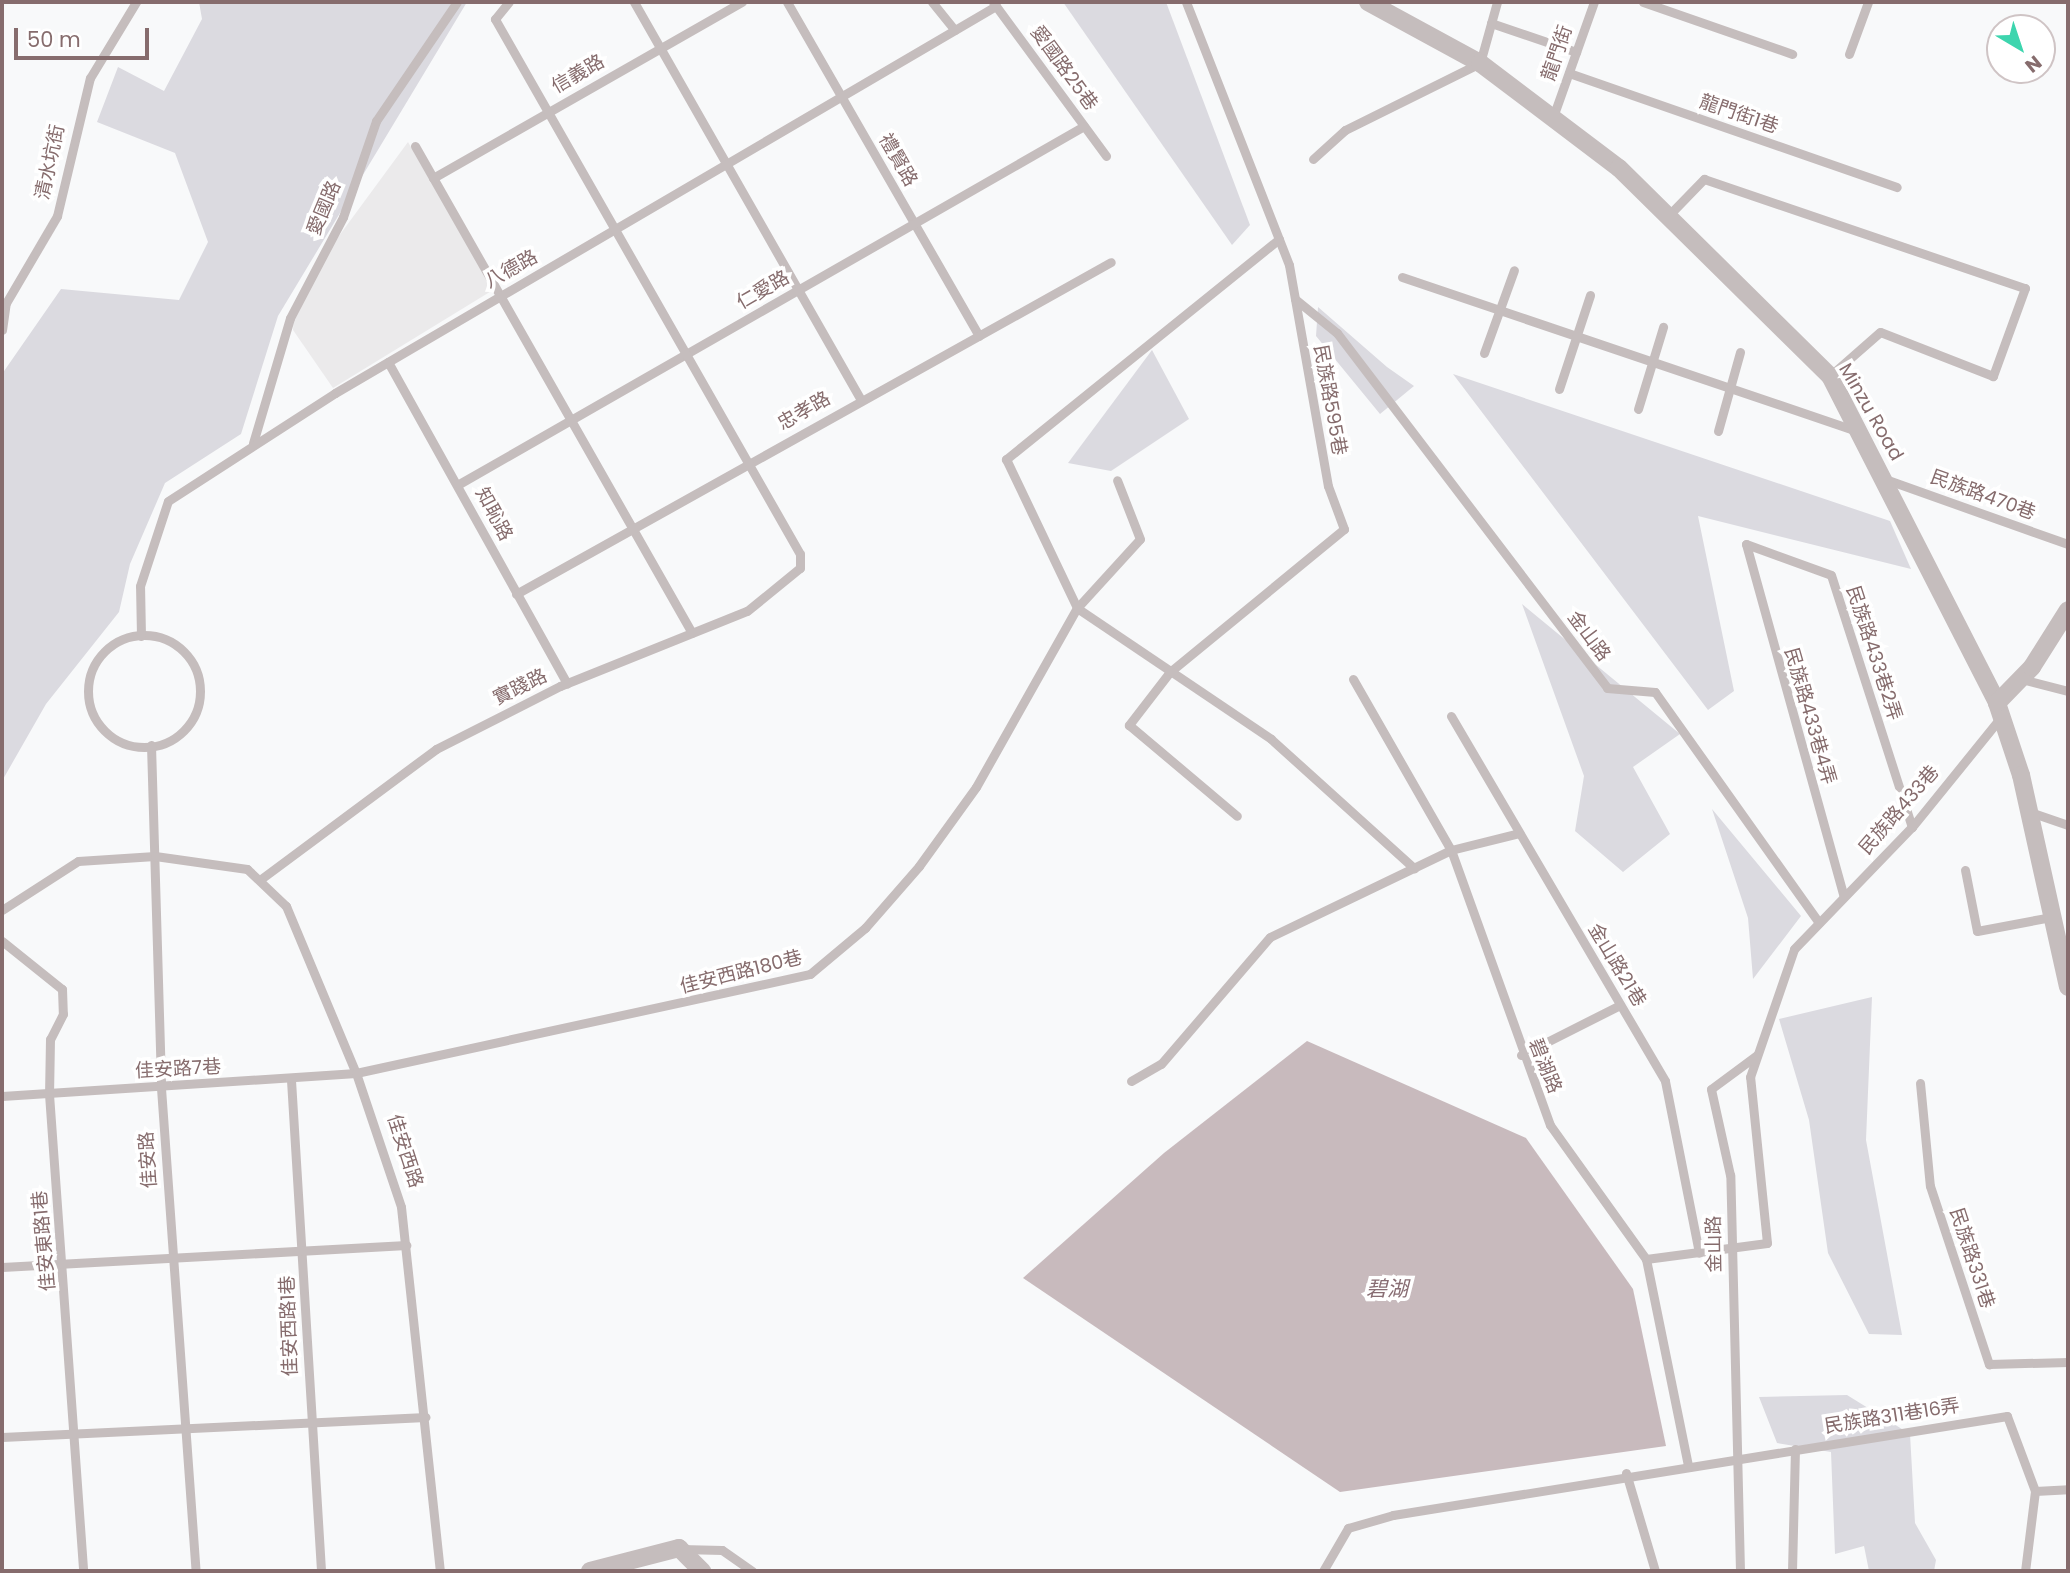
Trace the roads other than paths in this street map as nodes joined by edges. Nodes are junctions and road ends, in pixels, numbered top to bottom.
1 (136, 2) edge
2 (457, 2) edge
3 (509, 2) edge
4 (634, 2) edge
5 (742, 2) edge
6 (787, 2) edge
7 (932, 2) edge
8 (1186, 2) edge
9 (1368, 2) edge
10 (1497, 2) edge
11 (1594, 2) edge
12 (1643, 2) edge
13 (1868, 2) edge
14 (994, 4) edge
15 (1491, 23) junction
16 (955, 30) junction
17 (660, 47) junction
18 (1576, 52) junction
19 (1792, 54) dead end
20 (1849, 54) dead end
21 (1480, 63) junction
22 (1569, 73) junction
23 (841, 96) junction
24 (548, 112) junction
25 (1553, 117) junction
26 (1084, 126) junction
27 (415, 146) dead end
28 (1106, 156) dead end
29 (1313, 159) dead end
30 (727, 164) junction
31 (433, 177) junction
32 (1897, 187) dead end
33 (1668, 216) junction
34 (914, 223) junction
35 (616, 230) junction
36 (1279, 239) junction
37 (1111, 262) dead end
38 (1514, 271) dead end
39 (1402, 277) dead end
40 (796, 291) junction
41 (499, 295) junction
42 (1590, 295) dead end
43 (1295, 299) junction
44 (1499, 310) junction
45 (1663, 327) dead end
46 (2, 330) edge
47 (979, 336) junction
48 (1576, 336) junction
49 (1484, 352) dead end
50 (1740, 352) dead end
51 (685, 354) junction
52 (388, 362) junction
53 (1651, 362) junction
54 (1830, 376) junction
55 (1731, 388) junction
56 (1559, 389) dead end
57 (860, 399) junction
58 (1638, 409) dead end
59 (570, 420) junction
60 (1718, 431) dead end
61 (1862, 433) junction
62 (253, 443) junction
63 (749, 464) junction
64 (1885, 479) junction
65 (1117, 480) dead end
66 (458, 484) junction
67 (632, 529) junction
68 (1746, 544) joint
69 (2068, 544) edge
70 (516, 594) junction
71 (1077, 608) junction
72 (2068, 610) edge
73 (692, 633) junction
74 (141, 636) junction
75 (1169, 673) junction
76 (1353, 679) dead end
77 (2021, 679) junction
78 (567, 684) junction
79 (2068, 691) edge
80 (1999, 710) junction
81 (1451, 716) dead end
82 (151, 745) junction
83 (2030, 812) junction
84 (1237, 816) dead end
85 (2068, 825) edge
86 (1912, 827) junction
87 (1519, 833) junction
88 (1451, 850) junction
89 (155, 856) junction
90 (1414, 867) junction
91 (1965, 870) dead end
92 (261, 879) junction
93 (1844, 897) junction
94 (2, 911) edge
95 (2051, 917) junction
96 (1819, 923) junction
97 (2, 941) edge
98 (2068, 987) edge
99 (1620, 1005) junction
100 (1758, 1054) junction
101 (1521, 1055) junction
102 (356, 1073) junction
103 (291, 1080) junction
104 (1131, 1081) dead end
105 (1920, 1083) dead end
106 (161, 1088) junction
107 (49, 1094) junction
108 (2, 1096) edge
109 (406, 1245) junction
110 (1731, 1249) junction
111 (304, 1250) junction
112 (1699, 1253) junction
113 (173, 1259) junction
114 (1646, 1259) junction
115 (64, 1262) junction
116 (2, 1267) edge
117 (2068, 1362) edge
118 (425, 1417) junction
119 (311, 1420) junction
120 (182, 1424) junction
121 (76, 1431) junction
122 (2, 1437) edge
123 (1795, 1449) junction
124 (1736, 1458) junction
125 (1688, 1466) junction
126 (1626, 1473) junction
127 (2068, 1489) edge
128 (2035, 1491) junction
129 (680, 1548) junction
130 (83, 1571) edge
131 (196, 1571) edge
132 (321, 1571) edge
133 (440, 1571) edge
134 (590, 1571) edge
135 (702, 1571) edge
136 (752, 1571) edge
137 (1323, 1571) edge
138 (1656, 1571) edge
139 (1740, 1571) edge
140 (1793, 1571) edge
141 (2025, 1571) edge

1 - 46 lane, 清水坑街
2 - 62 lane, 愛國路
3 - 24 lane
4 - 17 lane
5 - 17 lane, 信義路
6 - 23 lane, 禮賢路
7 - 16 lane
8 - 36 lane, 民族路595巷
9 - 21 street, Minzu Road
10 - 15 lane
11 - 18 lane, 龍門街
12 - 19 lane
13 - 20 lane
14 - 16 lane, 八德路
14 - 26 lane, 愛國路25巷
15 - 18 lane
15 - 21 lane
16 - 23 lane, 八德路
17 - 24 lane, 信義路
17 - 30 lane
18 - 22 lane, 龍門街
21 - 25 street, Minzu Road
21 - 29 lane
22 - 25 lane, 龍門街
22 - 32 lane, 龍門街1巷
23 - 30 lane, 八德路
23 - 34 lane, 禮賢路
24 - 31 lane, 信義路
24 - 35 lane
25 - 33 street, Minzu Road
26 - 28 lane, 愛國路25巷
26 - 34 lane, 仁愛路
27 - 31 lane
30 - 35 lane, 八德路
30 - 40 lane
31 - 41 lane
33 - 54 street, Minzu Road
33 - 54 lane
34 - 40 lane, 仁愛路
34 - 47 lane, 禮賢路
35 - 41 lane, 八德路
35 - 51 lane
36 - 43 lane, 民族路595巷
36 - 71 lane
37 - 47 lane, 忠孝路
38 - 44 lane
39 - 44 lane
40 - 51 lane, 仁愛路
40 - 57 lane
41 - 52 lane, 八德路
41 - 59 lane
42 - 48 lane
43 - 75 lane, 民族路595巷
43 - 96 lane, 金山路
44 - 48 lane
44 - 49 lane
45 - 53 lane
47 - 57 lane, 忠孝路
48 - 53 lane
48 - 56 lane
50 - 55 lane
51 - 59 lane, 仁愛路
51 - 63 lane
52 - 62 lane, 八德路
52 - 66 lane, 知恥路
53 - 55 lane
53 - 58 lane
54 - 61 street, Minzu Road
55 - 60 lane
55 - 61 lane
57 - 63 lane, 忠孝路
59 - 66 lane, 仁愛路
59 - 67 lane
61 - 64 street, Minzu Road
62 - 74 lane, 八德路
63 - 67 lane, 忠孝路
63 - 73 lane, 實踐路
64 - 69 lane, 民族路470巷
64 - 80 street, Minzu Road
65 - 71 lane, 佳安西路180巷
66 - 70 lane, 知恥路
67 - 70 lane, 忠孝路
67 - 73 lane
68 - 86 lane, 民族路433巷2弄
68 - 93 lane, 民族路433巷4弄
70 - 78 lane, 知恥路
71 - 75 lane
71 - 102 lane, 佳安西路180巷
72 - 77 street
73 - 78 lane, 實踐路
74 - 82 lane
74 - 82 lane
75 - 84 lane, 民族路595巷
75 - 90 lane
76 - 88 lane, 碧湖路
77 - 79 lane
77 - 80 street
78 - 92 lane, 實踐路
80 - 83 street, Minzu Road
80 - 86 lane, 民族路433巷
81 - 87 lane, 金山路21巷
82 - 89 lane, 佳安路
83 - 85 lane
83 - 95 street, Minzu Road
86 - 93 lane, 民族路433巷
87 - 88 lane
87 - 99 lane, 金山路21巷
88 - 90 lane
88 - 101 lane, 碧湖路
89 - 92 lane, 佳安西路
89 - 94 lane, 佳安西路
89 - 106 lane, 佳安路
90 - 104 lane
91 - 95 lane
92 - 102 lane, 佳安西路
93 - 96 lane, 民族路433巷
95 - 98 street, Minzu Road
96 - 100 lane
97 - 107 lane, 佳安東路1巷
99 - 101 lane
99 - 112 lane, 金山路21巷
100 - 110 lane, 金山路
100 - 110 lane
101 - 114 lane, 碧湖路
102 - 103 lane, 佳安路7巷
102 - 109 lane, 佳安西路
103 - 106 lane, 佳安路7巷
103 - 111 lane, 佳安西路1巷
105 - 117 lane, 民族路331巷
106 - 107 lane, 佳安路7巷
106 - 113 lane, 佳安路
107 - 108 lane, 佳安路7巷
107 - 115 lane, 佳安東路1巷
109 - 111 lane
109 - 118 lane, 佳安西路
110 - 112 lane
110 - 124 lane, 金山路
111 - 113 lane
111 - 119 lane, 佳安西路1巷
112 - 114 lane
113 - 115 lane
113 - 120 lane, 佳安路
114 - 125 lane, 碧湖路
115 - 116 lane
115 - 121 lane, 佳安東路1巷
118 - 119 lane
118 - 133 lane, 佳安西路
119 - 120 lane
119 - 132 lane, 佳安西路1巷
120 - 121 lane
120 - 131 lane, 佳安路
121 - 122 lane
121 - 130 lane, 佳安東路1巷
123 - 124 lane, 民族路311巷16弄
123 - 128 lane, 民族路311巷16弄
123 - 140 lane
124 - 125 lane, 民族路311巷16弄
124 - 139 lane, 金山路
125 - 126 lane, 民族路311巷16弄
126 - 137 lane, 民族路311巷16弄
126 - 138 lane
127 - 128 lane
128 - 141 lane
129 - 134 street
129 - 135 street
129 - 136 lane

